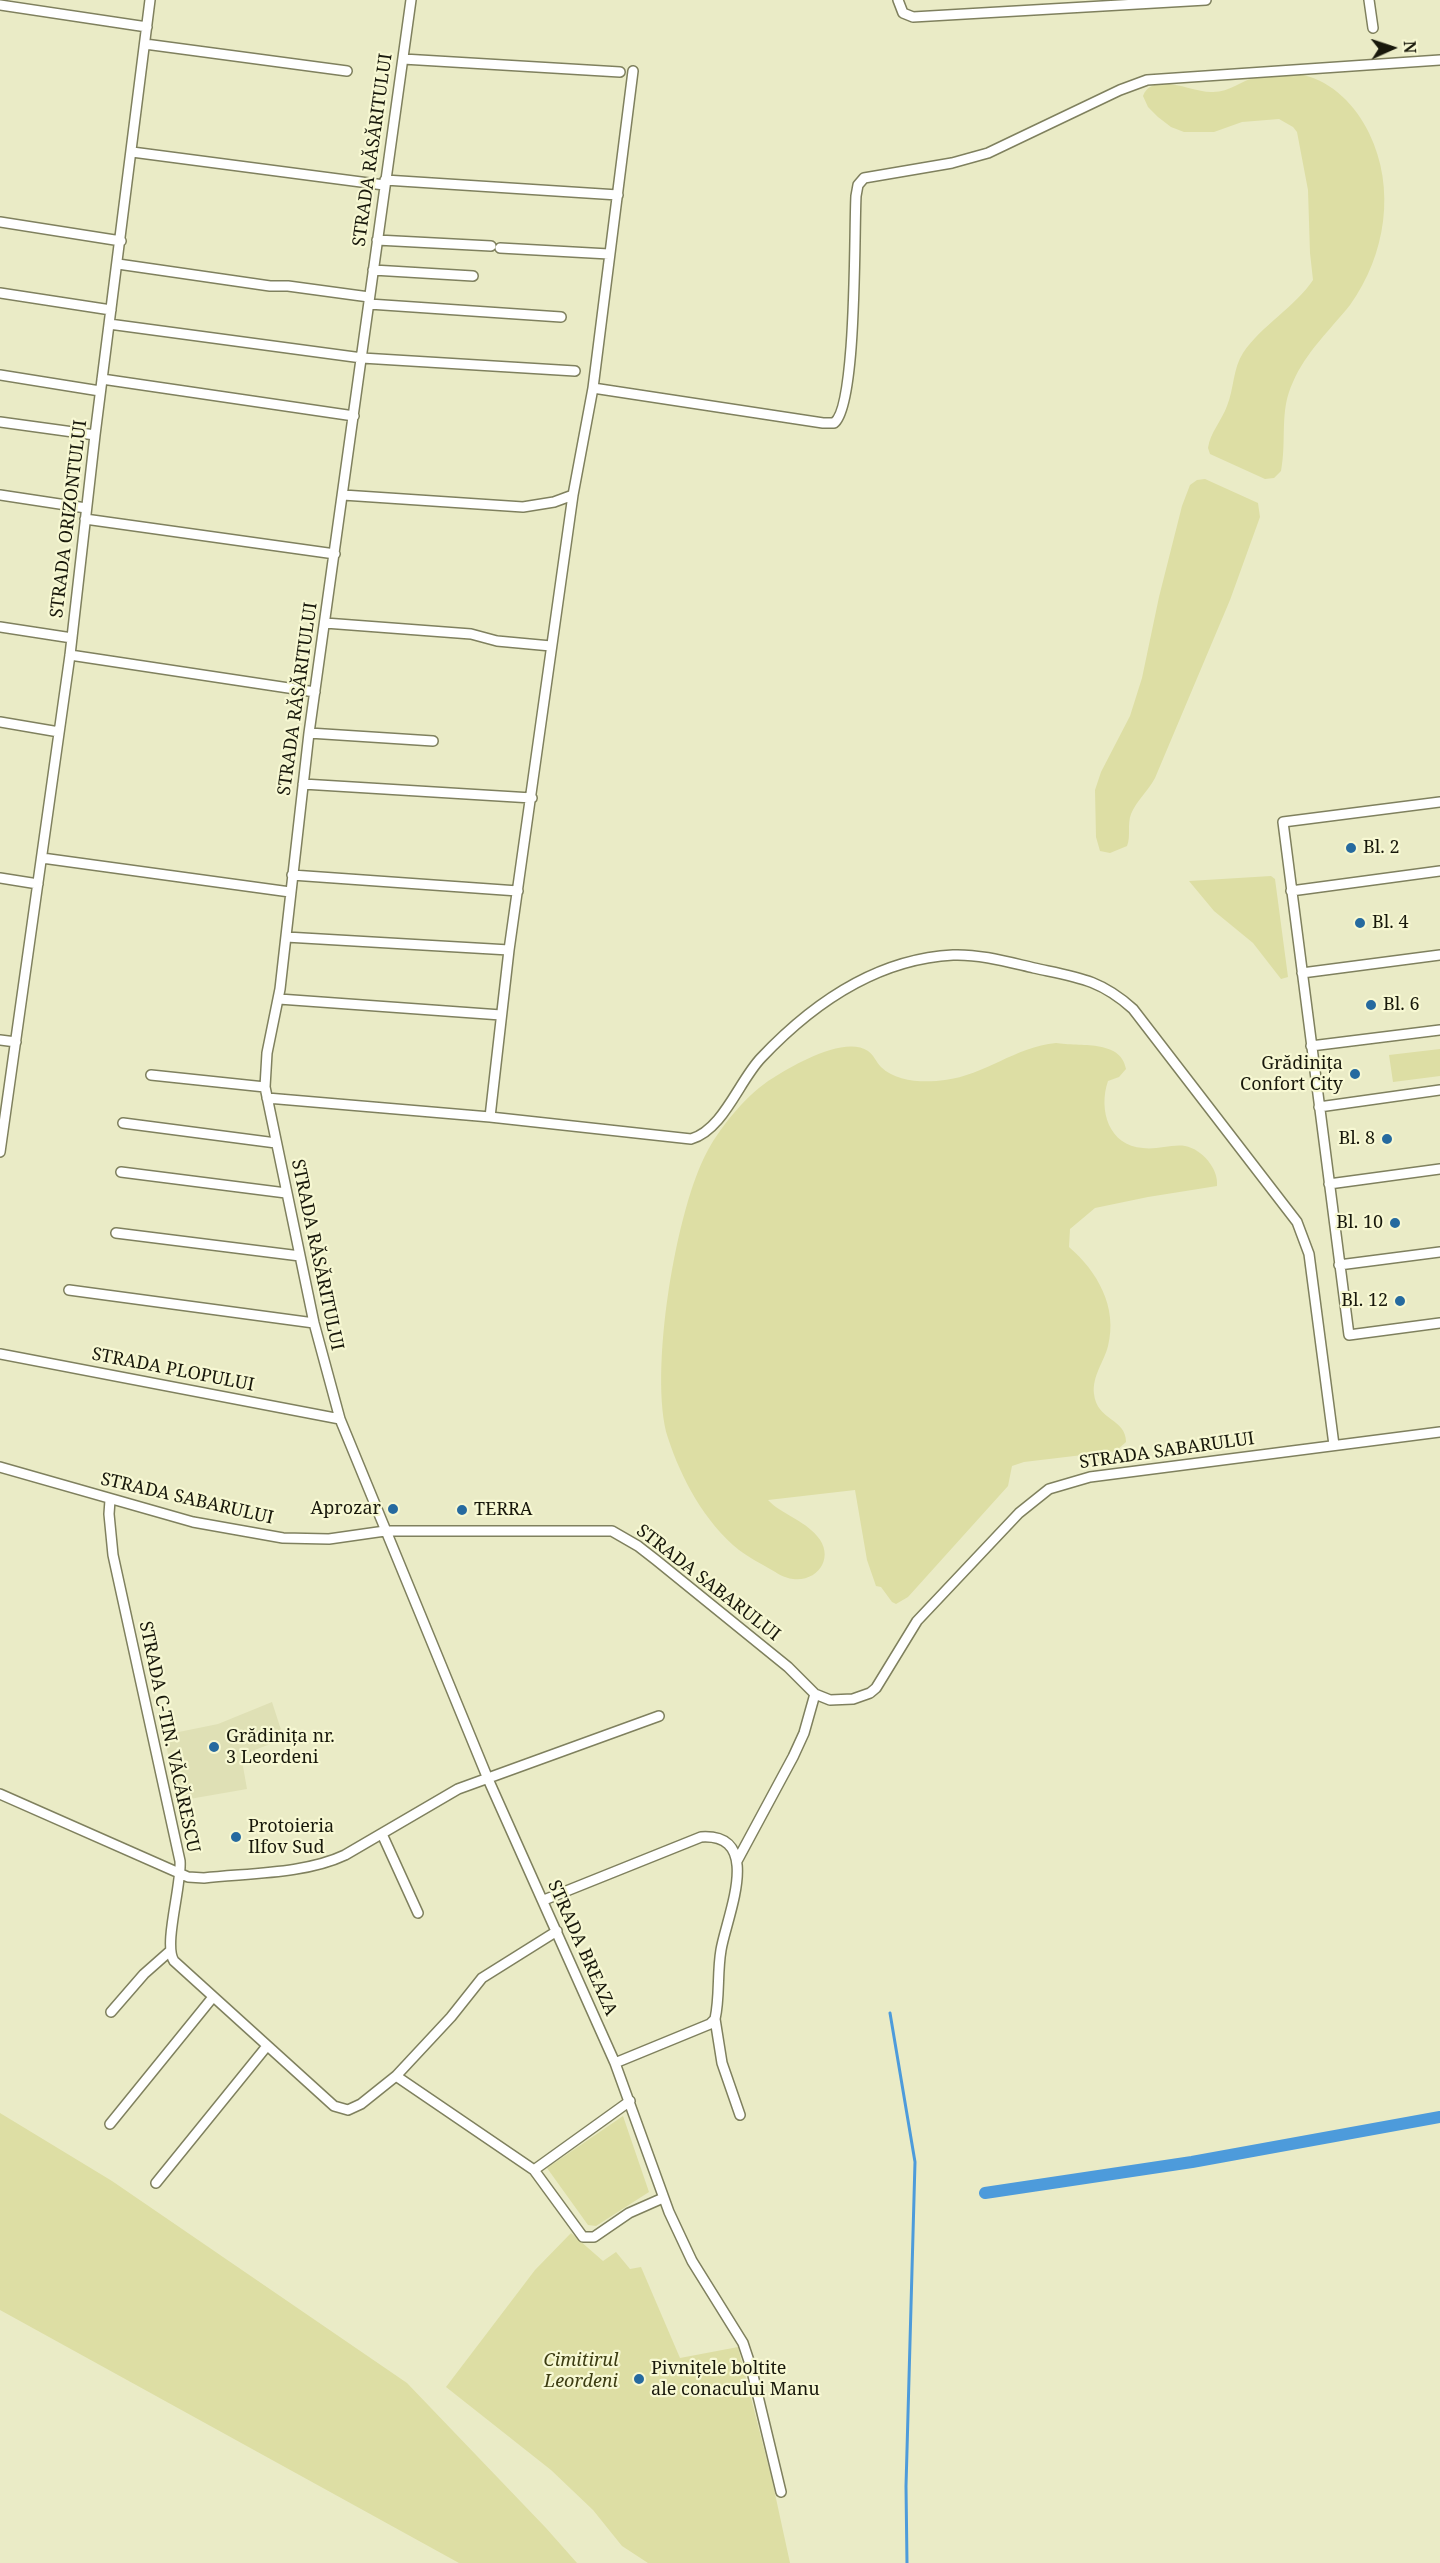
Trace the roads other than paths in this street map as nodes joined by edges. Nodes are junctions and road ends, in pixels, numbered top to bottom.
1 (150, 0) edge
2 (411, 0) edge
3 (898, 0) edge
4 (1206, 0) edge
5 (1369, 0) edge
6 (1142, 2) edge
7 (0, 5) edge
8 (147, 27) junction
9 (1373, 28) dead end
10 (145, 44) junction
11 (403, 59) junction
12 (1440, 60) edge
13 (347, 71) dead end
14 (633, 71) dead end
15 (620, 72) dead end
16 (132, 152) junction
17 (385, 182) junction
18 (618, 195) junction
19 (0, 222) edge
20 (377, 240) junction
21 (120, 241) junction
22 (609, 254) junction
23 (118, 264) junction
24 (373, 270) junction
25 (473, 276) dead end
26 (0, 292) edge
27 (369, 301) junction
28 (111, 310) junction
29 (561, 317) dead end
30 (109, 324) junction
31 (362, 358) junction
32 (575, 371) dead end
33 (0, 375) edge
34 (102, 379) junction
35 (593, 388) junction
36 (100, 391) junction
37 (354, 416) junction
38 (0, 422) edge
39 (95, 435) junction
40 (0, 495) edge
41 (343, 495) junction
42 (573, 495) junction
43 (86, 508) junction
44 (85, 519) junction
45 (335, 554) junction
46 (325, 623) junction
47 (0, 627) edge
48 (72, 638) junction
49 (551, 646) junction
50 (70, 656) junction
51 (315, 692) junction
52 (0, 723) edge
53 (59, 732) junction
54 (309, 733) junction
55 (433, 741) dead end
56 (303, 784) junction
57 (532, 798) junction
58 (1440, 802) edge
59 (42, 858) junction
60 (1440, 871) edge
61 (292, 875) junction
62 (0, 878) edge
63 (38, 884) junction
64 (518, 891) junction
65 (1292, 891) junction
66 (290, 892) junction
67 (286, 937) junction
68 (509, 950) junction
69 (1440, 955) edge
70 (1302, 973) junction
71 (279, 999) junction
72 (501, 1015) junction
73 (1440, 1030) edge
74 (0, 1040) edge
75 (16, 1042) junction
76 (1311, 1046) junction
77 (151, 1074) dead end
78 (265, 1087) junction
79 (1440, 1090) edge
80 (267, 1098) junction
81 (1319, 1107) junction
82 (490, 1117) junction
83 (123, 1123) dead end
84 (276, 1143) junction
85 (0, 1152) edge
86 (1440, 1169) edge
87 (121, 1172) dead end
88 (1329, 1184) junction
89 (286, 1193) junction
90 (116, 1233) dead end
91 (1440, 1252) edge
92 (300, 1256) junction
93 (1340, 1265) junction
94 (69, 1290) dead end
95 (314, 1323) junction
96 (1440, 1323) edge
97 (0, 1354) edge
98 (340, 1419) junction
99 (1440, 1432) edge
100 (1335, 1445) junction
101 (0, 1467) edge
102 (110, 1500) junction
103 (386, 1531) junction
104 (815, 1694) junction
105 (659, 1716) dead end
106 (488, 1779) junction
107 (0, 1794) edge
108 (382, 1834) junction
109 (737, 1861) junction
110 (181, 1874) junction
111 (544, 1900) junction
112 (418, 1913) dead end
113 (557, 1931) junction
114 (170, 1951) junction
115 (213, 1997) junction
116 (111, 2012) dead end
117 (715, 2019) junction
118 (267, 2046) junction
119 (615, 2064) junction
120 (396, 2076) junction
121 (630, 2101) junction
122 (740, 2115) dead end
123 (110, 2124) dead end
124 (534, 2170) junction
125 (156, 2183) dead end
126 (663, 2198) junction
127 (781, 2492) dead end

1 - 8 street, STRADA ORIZONTULUI
2 - 11 street, STRADA RĂSĂRITULUI
3 - 6 street
4 - 6 street
5 - 9 street
7 - 8 street
8 - 10 street, STRADA ORIZONTULUI
10 - 13 street
10 - 16 street, STRADA ORIZONTULUI
11 - 15 street
11 - 17 street, STRADA RĂSĂRITULUI
12 - 35 street
14 - 18 street
16 - 17 street
16 - 21 street, STRADA ORIZONTULUI
17 - 18 street
17 - 20 street, STRADA RĂSĂRITULUI
18 - 22 street
19 - 21 street
20 - 22 street
20 - 24 street, STRADA RĂSĂRITULUI
21 - 23 street, STRADA ORIZONTULUI
22 - 35 street
23 - 27 street
23 - 28 street, STRADA ORIZONTULUI
24 - 25 street
24 - 27 street, STRADA RĂSĂRITULUI
26 - 28 street
27 - 29 street
27 - 31 street, STRADA RĂSĂRITULUI
28 - 30 street, STRADA ORIZONTULUI
30 - 31 street
30 - 34 street, STRADA ORIZONTULUI
31 - 32 street
31 - 37 street, STRADA RĂSĂRITULUI
33 - 36 street
34 - 36 street, STRADA ORIZONTULUI
34 - 37 street
35 - 42 street
36 - 39 street, STRADA ORIZONTULUI
37 - 41 street, STRADA RĂSĂRITULUI
38 - 39 street
39 - 43 street, STRADA ORIZONTULUI
40 - 43 street
41 - 42 street
41 - 45 street, STRADA RĂSĂRITULUI
42 - 49 street
43 - 44 street, STRADA ORIZONTULUI
44 - 45 street
44 - 48 street, STRADA ORIZONTULUI
45 - 46 street, STRADA RĂSĂRITULUI
46 - 49 street
46 - 51 street, STRADA RĂSĂRITULUI
47 - 48 street
48 - 50 street, STRADA ORIZONTULUI
49 - 57 street
50 - 51 street
50 - 53 street, STRADA ORIZONTULUI
51 - 54 street, STRADA RĂSĂRITULUI
52 - 53 street
53 - 59 street, STRADA ORIZONTULUI
54 - 55 street
54 - 56 street, STRADA RĂSĂRITULUI
56 - 57 street
56 - 61 street, STRADA RĂSĂRITULUI
57 - 64 street
58 - 65 street
59 - 63 street, STRADA ORIZONTULUI
59 - 66 street
60 - 65 street
61 - 64 street
61 - 66 street, STRADA RĂSĂRITULUI
62 - 63 street
63 - 75 street, STRADA ORIZONTULUI
64 - 68 street
65 - 70 street
66 - 67 street, STRADA RĂSĂRITULUI
67 - 68 street
67 - 71 street, STRADA RĂSĂRITULUI
68 - 72 street
69 - 70 street
70 - 76 street
71 - 72 street
71 - 78 street, STRADA RĂSĂRITULUI
72 - 82 street
73 - 76 street
74 - 75 street
75 - 85 street, STRADA ORIZONTULUI
76 - 81 street
77 - 78 street
78 - 80 street, STRADA RĂSĂRITULUI
79 - 81 street
80 - 82 street
80 - 84 street, STRADA RĂSĂRITULUI
81 - 88 street
82 - 100 street
83 - 84 street
84 - 89 street, STRADA RĂSĂRITULUI
86 - 88 street
87 - 89 street
88 - 93 street
89 - 92 street, STRADA RĂSĂRITULUI
90 - 92 street
91 - 93 street
92 - 95 street, STRADA RĂSĂRITULUI
93 - 96 street
94 - 95 street
95 - 98 street, STRADA RĂSĂRITULUI
97 - 98 street, STRADA PLOPULUI
98 - 103 street, STRADA BREAZA
99 - 100 street, STRADA SABARULUI
100 - 104 street, STRADA SABARULUI
101 - 102 street, STRADA SABARULUI
102 - 103 street, STRADA SABARULUI
102 - 110 street, STRADA C-TIN. VĂCĂRESCU
103 - 104 street, STRADA SABARULUI
103 - 106 street, STRADA BREAZA
104 - 109 street
105 - 106 street
106 - 108 street
106 - 111 street, STRADA BREAZA
107 - 110 street
108 - 110 street
108 - 112 street
109 - 111 street
109 - 117 street
110 - 114 street, STRADA C-TIN. VĂCĂRESCU
111 - 113 street, STRADA BREAZA
113 - 119 street, STRADA BREAZA
113 - 120 street
114 - 115 street
114 - 116 street
115 - 118 street
115 - 123 street
117 - 119 street
117 - 122 street
118 - 120 street
118 - 125 street
119 - 121 street, STRADA BREAZA
120 - 124 street
121 - 124 street
121 - 126 street, STRADA BREAZA
124 - 126 street
126 - 127 street, STRADA BREAZA

